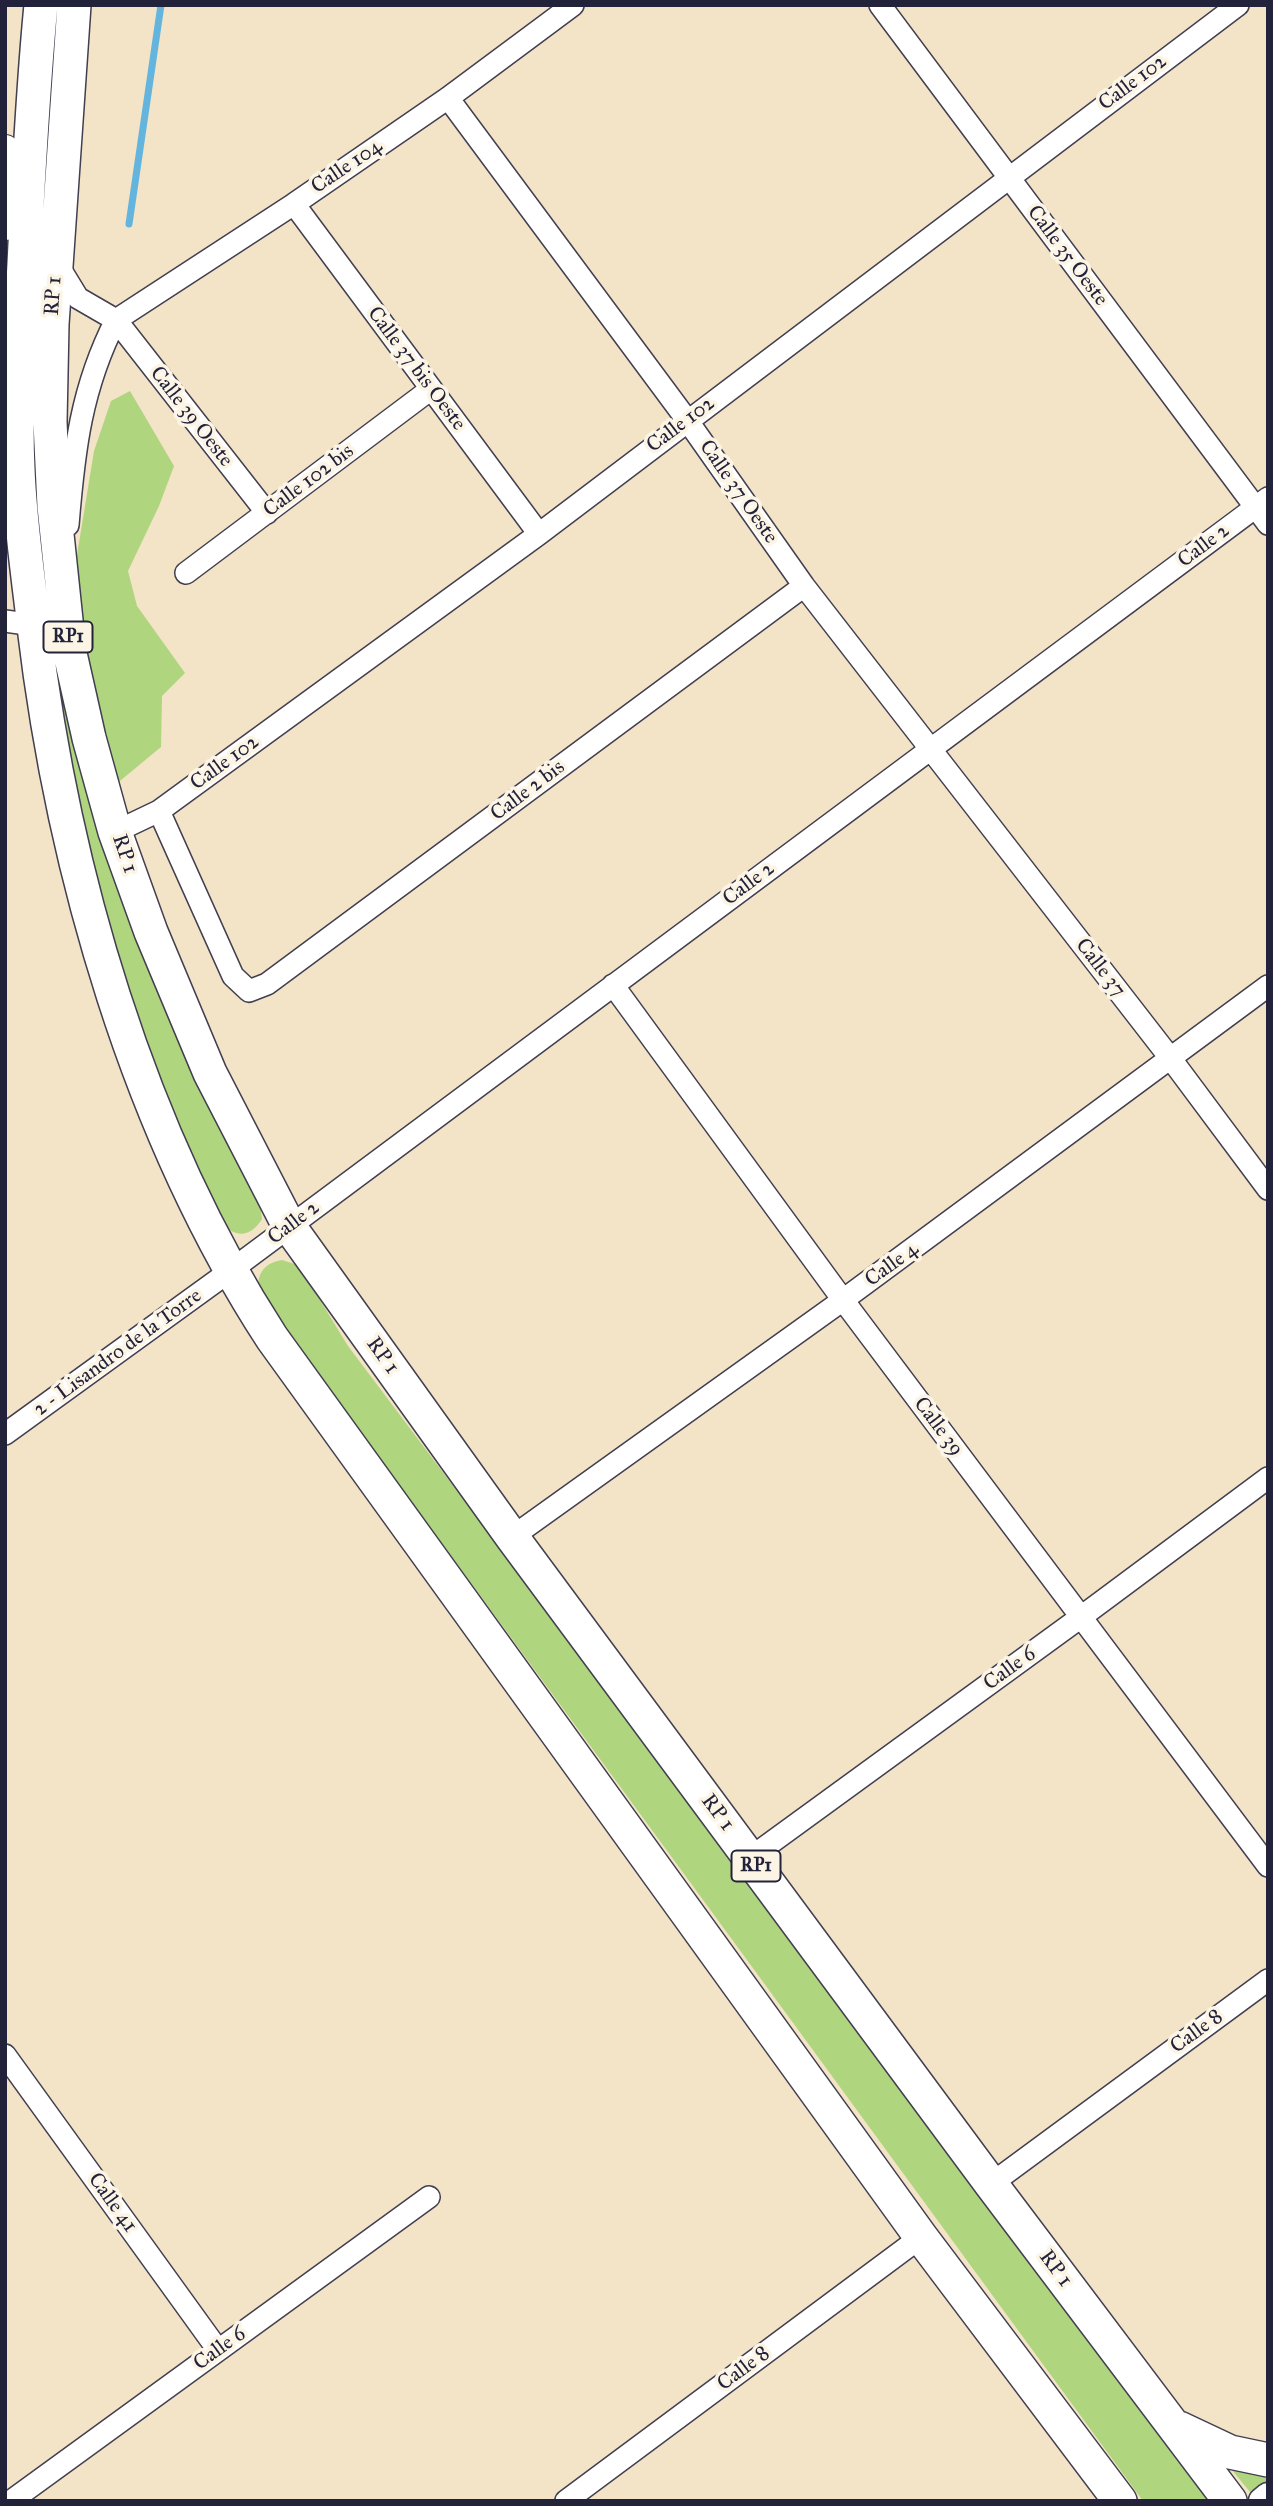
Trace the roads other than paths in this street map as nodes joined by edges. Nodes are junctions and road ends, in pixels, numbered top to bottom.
1 (41, 5) edge
2 (74, 5) edge
3 (573, 5) edge
4 (880, 5) edge
5 (1238, 5) edge
6 (448, 98) junction
7 (5, 150) edge
8 (1008, 177) junction
9 (294, 204) junction
10 (5, 225) edge
11 (56, 262) junction
12 (116, 320) junction
13 (431, 389) junction
14 (687, 420) junction
15 (1264, 509) edge
16 (267, 513) junction
17 (539, 534) junction
18 (186, 573) dead end
19 (62, 584) junction
20 (804, 586) junction
21 (35, 621) edge
22 (930, 749) junction
23 (159, 811) junction
24 (115, 832) junction
25 (613, 985) junction
26 (1268, 986) edge
27 (1171, 1059) junction
28 (1268, 1189) edge
29 (289, 1226) junction
30 (230, 1271) junction
31 (843, 1300) junction
32 (5, 1434) edge
33 (1268, 1478) edge
34 (512, 1537) junction
35 (1082, 1618) junction
36 (750, 1858) junction
37 (1268, 1866) edge
38 (1268, 1980) edge
39 (5, 2055) edge
40 (991, 2184) junction
41 (429, 2197) dead end
42 (921, 2237) junction
43 (218, 2350) junction
44 (1174, 2426) junction
45 (1268, 2460) edge
46 (1268, 2496) edge
47 (11, 2501) edge
48 (566, 2501) edge
49 (1120, 2501) edge
50 (1230, 2501) edge
51 (1262, 2501) edge

1 - 21 main road, RP 1 / RP1
2 - 11 main road, RP 1 / RP1
3 - 6 street, Calle 104
4 - 8 street, Calle 35 Oeste
5 - 8 street, Calle 102
6 - 9 street, Calle 104
6 - 14 street, Calle 37 Oeste
7 - 10 main road
8 - 14 street, Calle 102
8 - 15 street, Calle 35 Oeste
9 - 12 street, Calle 104
9 - 13 street, Calle 37 bis Oeste
11 - 12 street
11 - 19 main road, RP 1 / RP1
12 - 16 street, Calle 39 Oeste
12 - 19 street
13 - 16 street, Calle 102 bis
13 - 17 street, Calle 37 bis Oeste
14 - 17 street, Calle 102
14 - 20 street, Calle 37 Oeste
15 - 22 street, Calle 2
16 - 18 street, Calle 102 bis
17 - 23 street, Calle 102
19 - 21 main road, RP 1 / RP1
20 - 22 street, Calle 37 Oeste
20 - 23 street, Calle 2 bis
21 - 24 main road, RP 1 / RP1
21 - 30 main road, RP 1 / RP1
22 - 25 street, Calle 2
22 - 27 street, Calle 37
23 - 24 street, Calle 102
24 - 29 main road, RP 1 / RP1
25 - 29 street, Calle 2
25 - 31 street, Calle 39
26 - 27 street, Calle 4
27 - 28 street, Calle 37
27 - 31 street, Calle 4
29 - 30 street, Calle 2
29 - 34 main road, RP 1 / RP1
30 - 32 street, 2 - Lisandro de la Torre
30 - 42 main road, RP 1 / RP1
31 - 34 street, Calle 4
31 - 35 street, Calle 39
33 - 35 street, Calle 6
34 - 36 main road, RP 1 / RP1
35 - 36 street, Calle 6
35 - 37 street, Calle 39
36 - 40 main road, RP 1 / RP1
38 - 40 street, Calle 8
39 - 43 street, Calle 41
40 - 44 main road, RP 1 / RP1
41 - 43 street, Calle 6
42 - 48 street, Calle 8
42 - 49 main road, RP 1 / RP1
43 - 47 street, Calle 6
44 - 45 main road
44 - 50 main road, RP 1 / RP1
46 - 51 street

